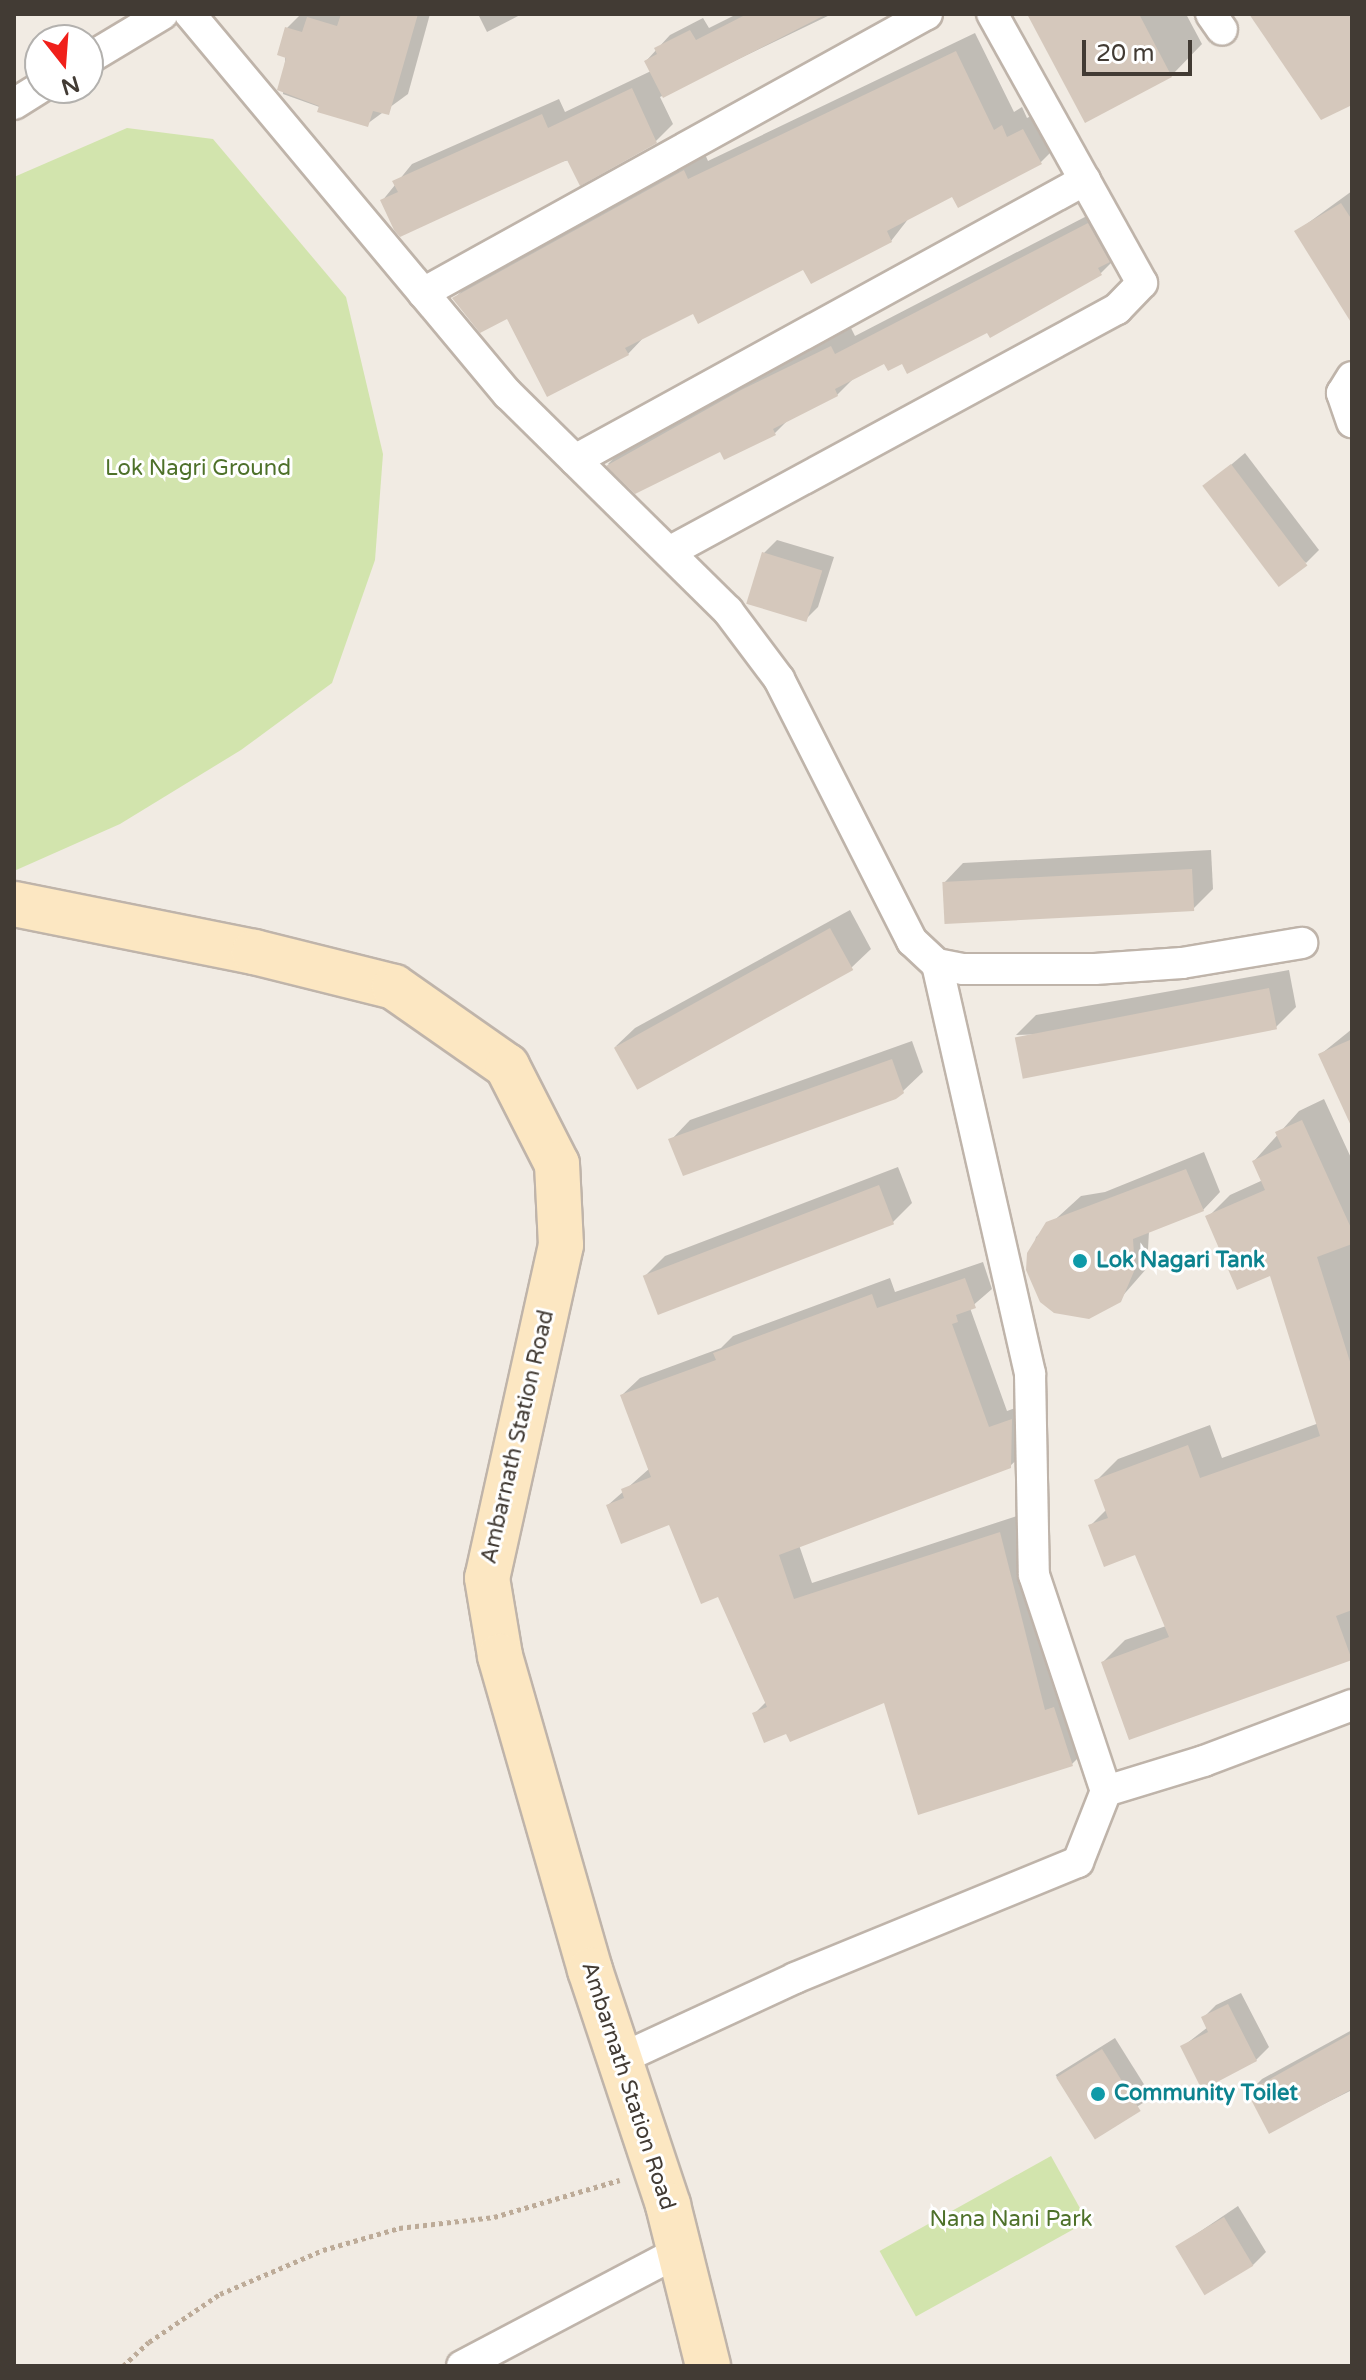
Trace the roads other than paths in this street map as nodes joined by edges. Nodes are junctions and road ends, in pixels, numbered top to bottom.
1 (163, 14) edge
2 (190, 14) edge
3 (927, 14) edge
4 (992, 14) edge
5 (104, 49) edge
6 (1085, 180) junction
7 (423, 293) junction
8 (1352, 377) edge
9 (1352, 422) edge
10 (575, 460) junction
11 (669, 552) junction
12 (14, 904) edge
13 (1302, 943) dead end
14 (937, 964) junction
15 (1352, 1705) edge
16 (1106, 1791) junction
17 (620, 2059) junction
18 (680, 2251) junction
19 (462, 2366) edge
20 (708, 2366) edge

1 - 5 street
2 - 7 street
3 - 7 street
4 - 6 street
6 - 10 street
6 - 11 street
7 - 10 street
8 - 9 street
10 - 11 street
11 - 14 street
12 - 17 main road, Ambarnath Station Road
13 - 14 street
14 - 16 street
15 - 16 street
16 - 17 street
17 - 18 main road, Ambarnath Station Road
18 - 19 street
18 - 20 main road, Ambarnath Station Road

